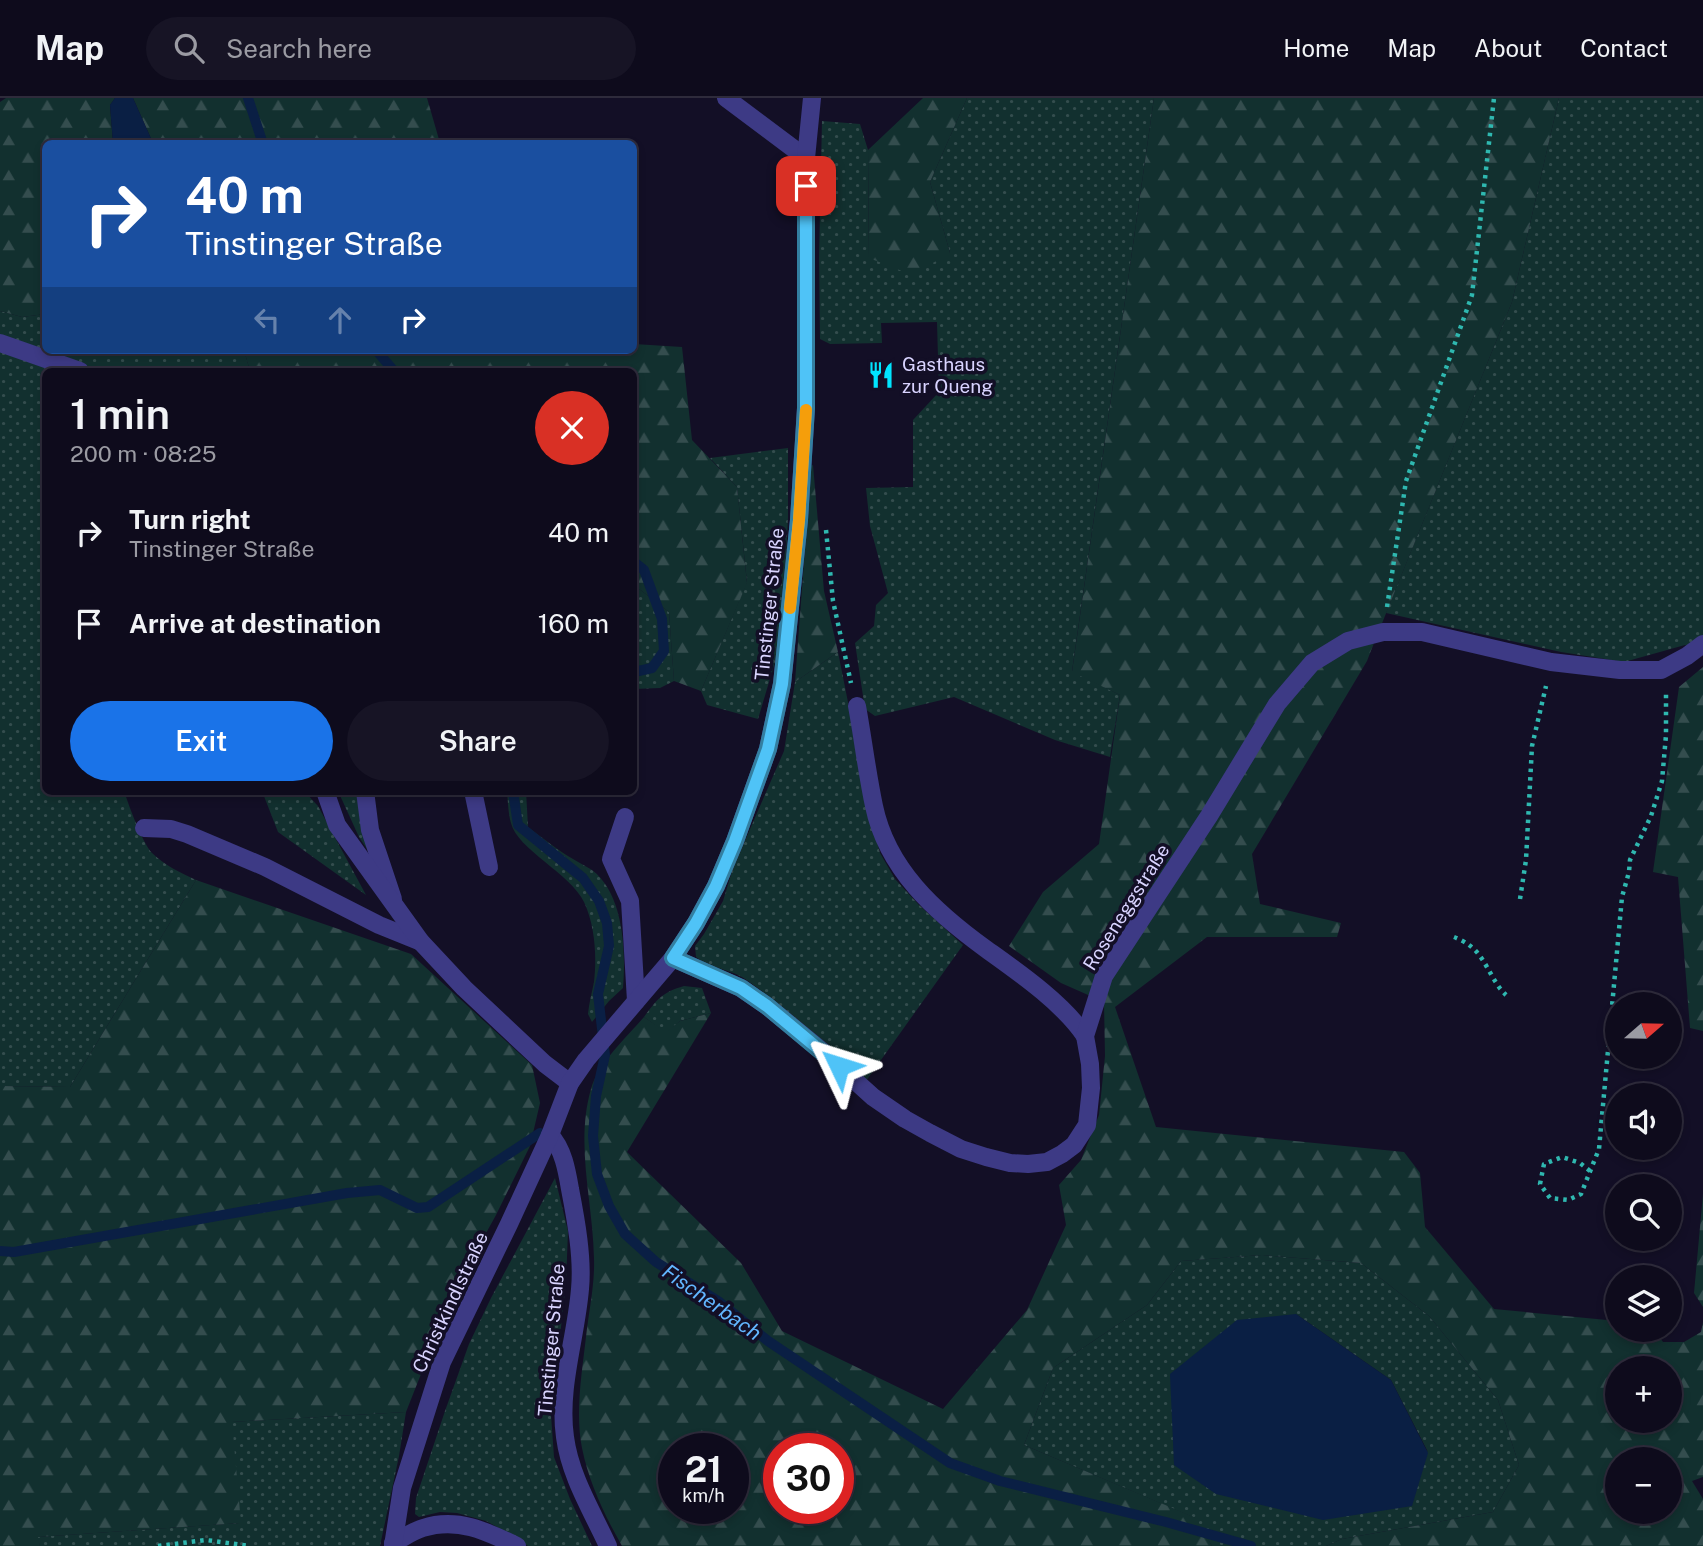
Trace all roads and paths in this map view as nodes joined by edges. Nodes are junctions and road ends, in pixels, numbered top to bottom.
1 (726, 98) edge
2 (812, 98) edge
3 (1494, 98) edge
4 (806, 158) junction
5 (0, 343) edge
6 (71, 368) edge
7 (825, 521) dead end
8 (1383, 632) junction
9 (1703, 644) edge
10 (1551, 662) junction
11 (1661, 670) junction
12 (857, 706) joint
13 (326, 795) edge
14 (366, 795) edge
15 (474, 795) edge
16 (625, 817) dead end
17 (144, 828) dead end
18 (489, 867) dead end
19 (1520, 899) dead end
20 (395, 906) junction
21 (1454, 937) dead end
22 (421, 943) junction
23 (673, 958) junction
24 (1506, 995) dead end
25 (631, 1007) junction
26 (1085, 1036) junction
27 (586, 1060) joint
28 (570, 1083) junction
29 (550, 1135) junction
30 (1590, 1171) junction
31 (393, 1544) edge
32 (158, 1546) edge
33 (250, 1546) edge
34 (517, 1546) edge
35 (608, 1546) edge

1 - 4 street
2 - 4 street, Tinstinger Straße
3 - 8 path
4 - 23 street, Tinstinger Straße
5 - 6 street
7 - 12 path
8 - 10 street, Roseneggstraße
8 - 26 street, Roseneggstraße
9 - 11 street, Roseneggstraße
10 - 11 street, Roseneggstraße
10 - 19 path
11 - 30 path
12 - 26 street
13 - 20 street
14 - 20 street
15 - 18 street
16 - 25 street
17 - 22 street
20 - 22 street
21 - 24 path
22 - 28 street
23 - 25 street, Tinstinger Straße
23 - 26 street, Roseneggstraße
25 - 27 street, Tinstinger Straße
27 - 28 street, Christkindlstraße
28 - 29 street, Christkindlstraße
29 - 31 street, Christkindlstraße
29 - 35 street, Tinstinger Straße
30 - 30 path
31 - 34 street
32 - 33 path

